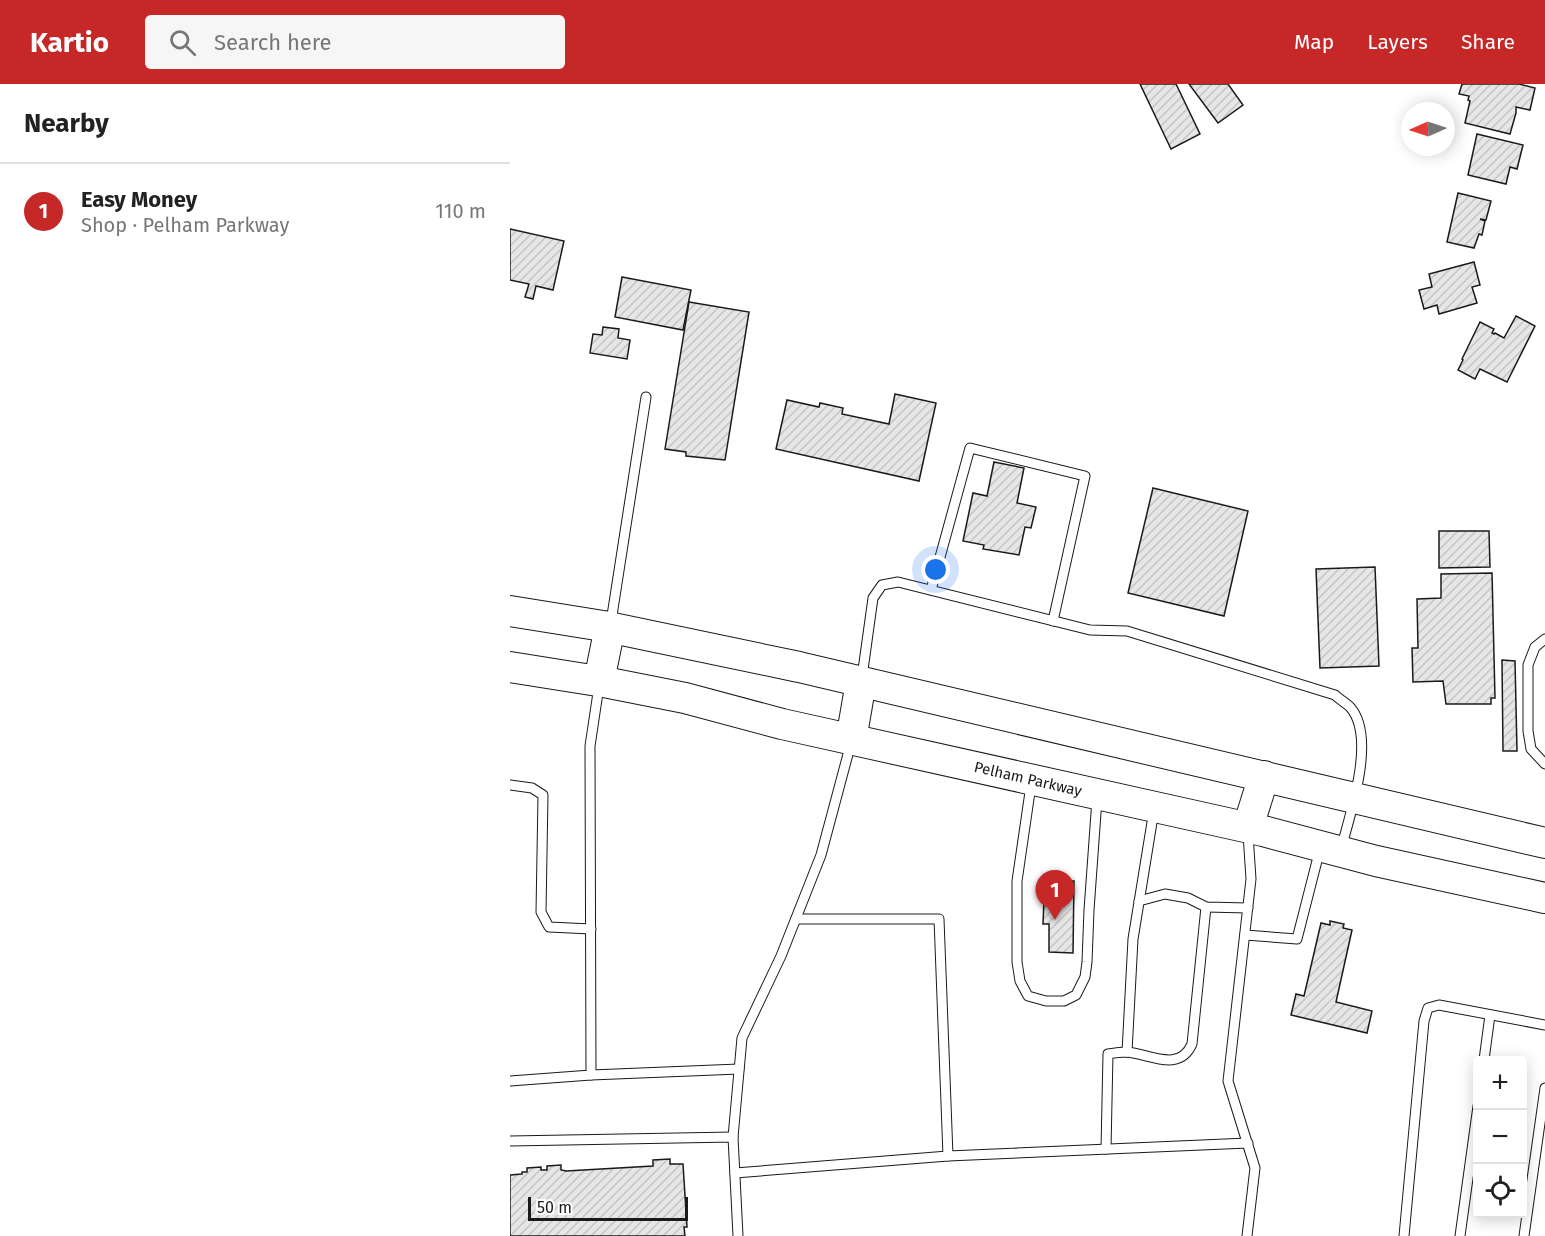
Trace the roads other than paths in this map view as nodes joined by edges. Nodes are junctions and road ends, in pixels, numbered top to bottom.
1 (646, 397) dead end
2 (931, 590) junction
3 (510, 611) edge
4 (1053, 621) junction
5 (610, 627) junction
6 (1545, 639) edge
7 (510, 667) edge
8 (600, 681) junction
9 (861, 682) junction
10 (851, 740) junction
11 (1545, 764) edge
12 (1264, 776) junction
13 (1032, 780) junction
14 (510, 785) edge
15 (1098, 794) junction
16 (1354, 797) junction
17 (1154, 806) junction
18 (1248, 827) junction
19 (1545, 843) edge
20 (1330, 849) junction
21 (1545, 898) edge
22 (1139, 901) junction
23 (1206, 907) junction
24 (1248, 908) junction
25 (796, 919) junction
26 (591, 929) junction
27 (1245, 935) junction
28 (1490, 1015) junction
29 (1545, 1025) edge
30 (1127, 1052) junction
31 (1485, 1056) edge
32 (739, 1069) junction
33 (591, 1075) junction
34 (510, 1081) edge
35 (1545, 1088) edge
36 (1477, 1110) edge
37 (733, 1137) junction
38 (510, 1140) edge
39 (1248, 1143) junction
40 (1106, 1149) junction
41 (948, 1156) junction
42 (735, 1173) junction
43 (738, 1236) edge
44 (1247, 1236) edge
45 (1404, 1236) edge
46 (1460, 1236) edge
47 (1524, 1236) edge

1 - 5 lane
2 - 4 lane
2 - 4 lane
2 - 9 lane
3 - 5 main road
4 - 16 lane
5 - 8 main road
5 - 9 main road
6 - 11 lane
7 - 8 main road, Pelham Parkway
8 - 10 main road, Pelham Parkway
8 - 26 lane
9 - 10 main road
9 - 12 main road
10 - 13 main road, Pelham Parkway
10 - 25 lane
12 - 16 main road
12 - 18 main road
13 - 15 main road, Pelham Parkway
13 - 15 lane
14 - 26 lane
15 - 17 main road, Pelham Parkway
16 - 19 main road
16 - 20 lane
17 - 18 main road, Pelham Parkway
17 - 22 lane
18 - 20 main road, Pelham Parkway
18 - 24 lane
20 - 21 main road, Pelham Parkway
20 - 27 lane
22 - 23 lane
22 - 30 lane
23 - 24 lane
23 - 30 lane
24 - 27 lane
25 - 32 lane
25 - 41 lane
26 - 33 lane
27 - 39 lane
28 - 29 lane
28 - 31 lane
28 - 45 lane
30 - 40 lane
32 - 33 lane
32 - 37 lane
33 - 34 lane
35 - 47 lane
36 - 46 lane
37 - 38 lane
37 - 42 lane
39 - 40 lane
39 - 44 lane
40 - 41 lane
41 - 42 lane
42 - 43 lane

